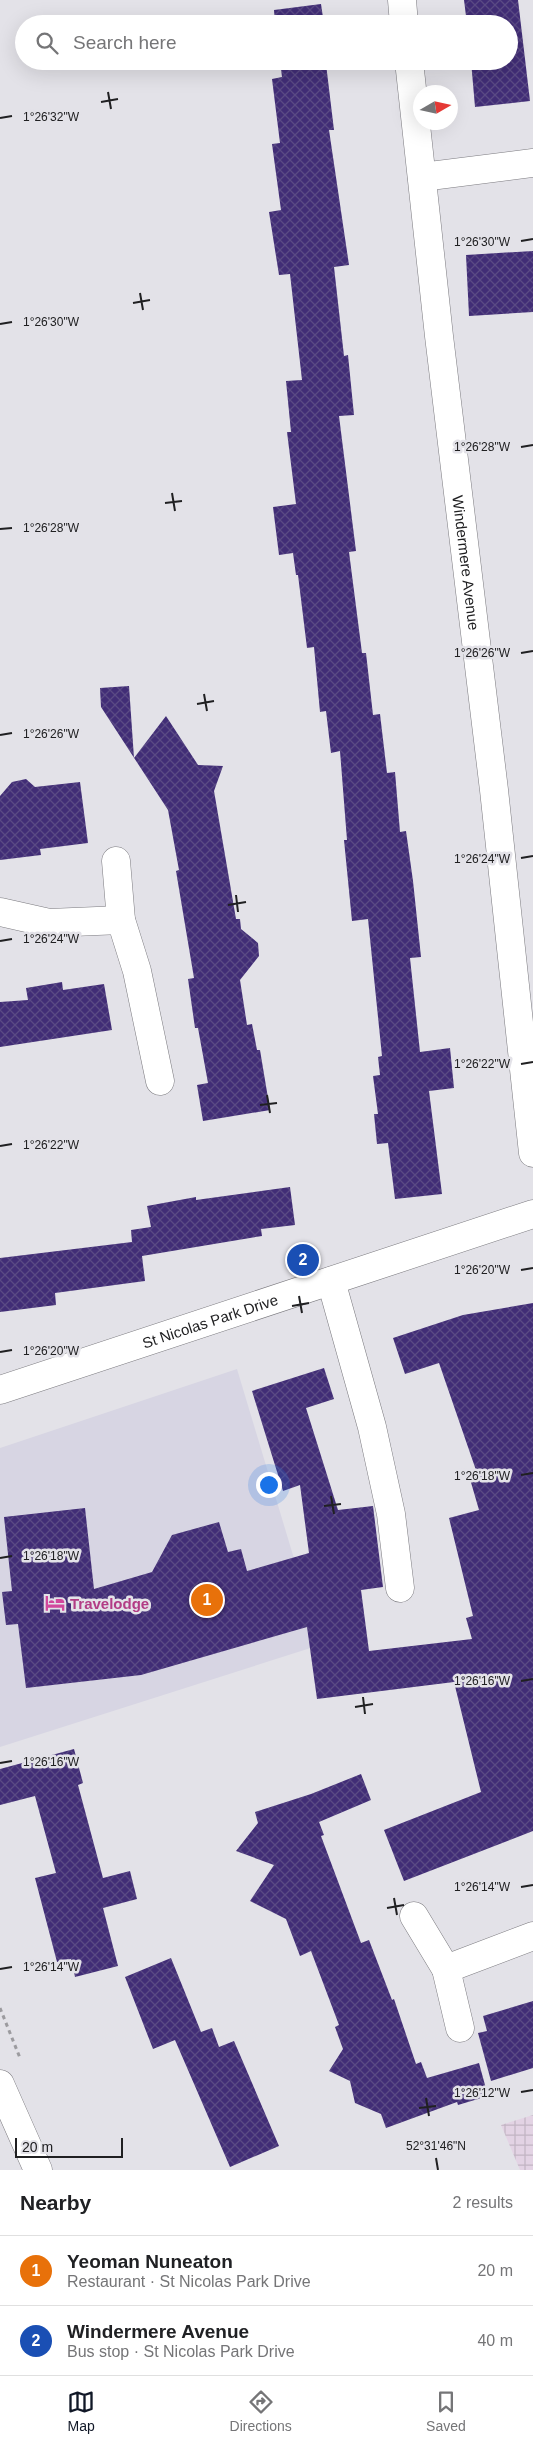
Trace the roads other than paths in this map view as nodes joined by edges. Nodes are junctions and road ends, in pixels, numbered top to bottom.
1 (402, 0) edge
2 (403, 15) edge
3 (410, 70) edge
4 (533, 163) edge
5 (422, 177) junction
6 (116, 861) dead end
7 (0, 912) edge
8 (121, 920) junction
9 (160, 1081) dead end
10 (533, 1153) edge
11 (533, 1214) edge
12 (330, 1281) junction
13 (0, 1390) edge
14 (400, 1588) dead end
15 (414, 1916) dead end
16 (533, 1936) edge
17 (446, 1969) junction
18 (460, 2028) dead end
19 (0, 2084) edge
20 (38, 2170) edge

1 - 2 street
3 - 5 street, Windermere Avenue
4 - 5 street
5 - 10 street, Windermere Avenue
6 - 8 street
7 - 8 street
8 - 9 street
11 - 12 street, St Nicolas Park Drive
12 - 13 street, St Nicolas Park Drive
12 - 14 street
15 - 17 street
16 - 17 street
17 - 18 street
19 - 20 street

